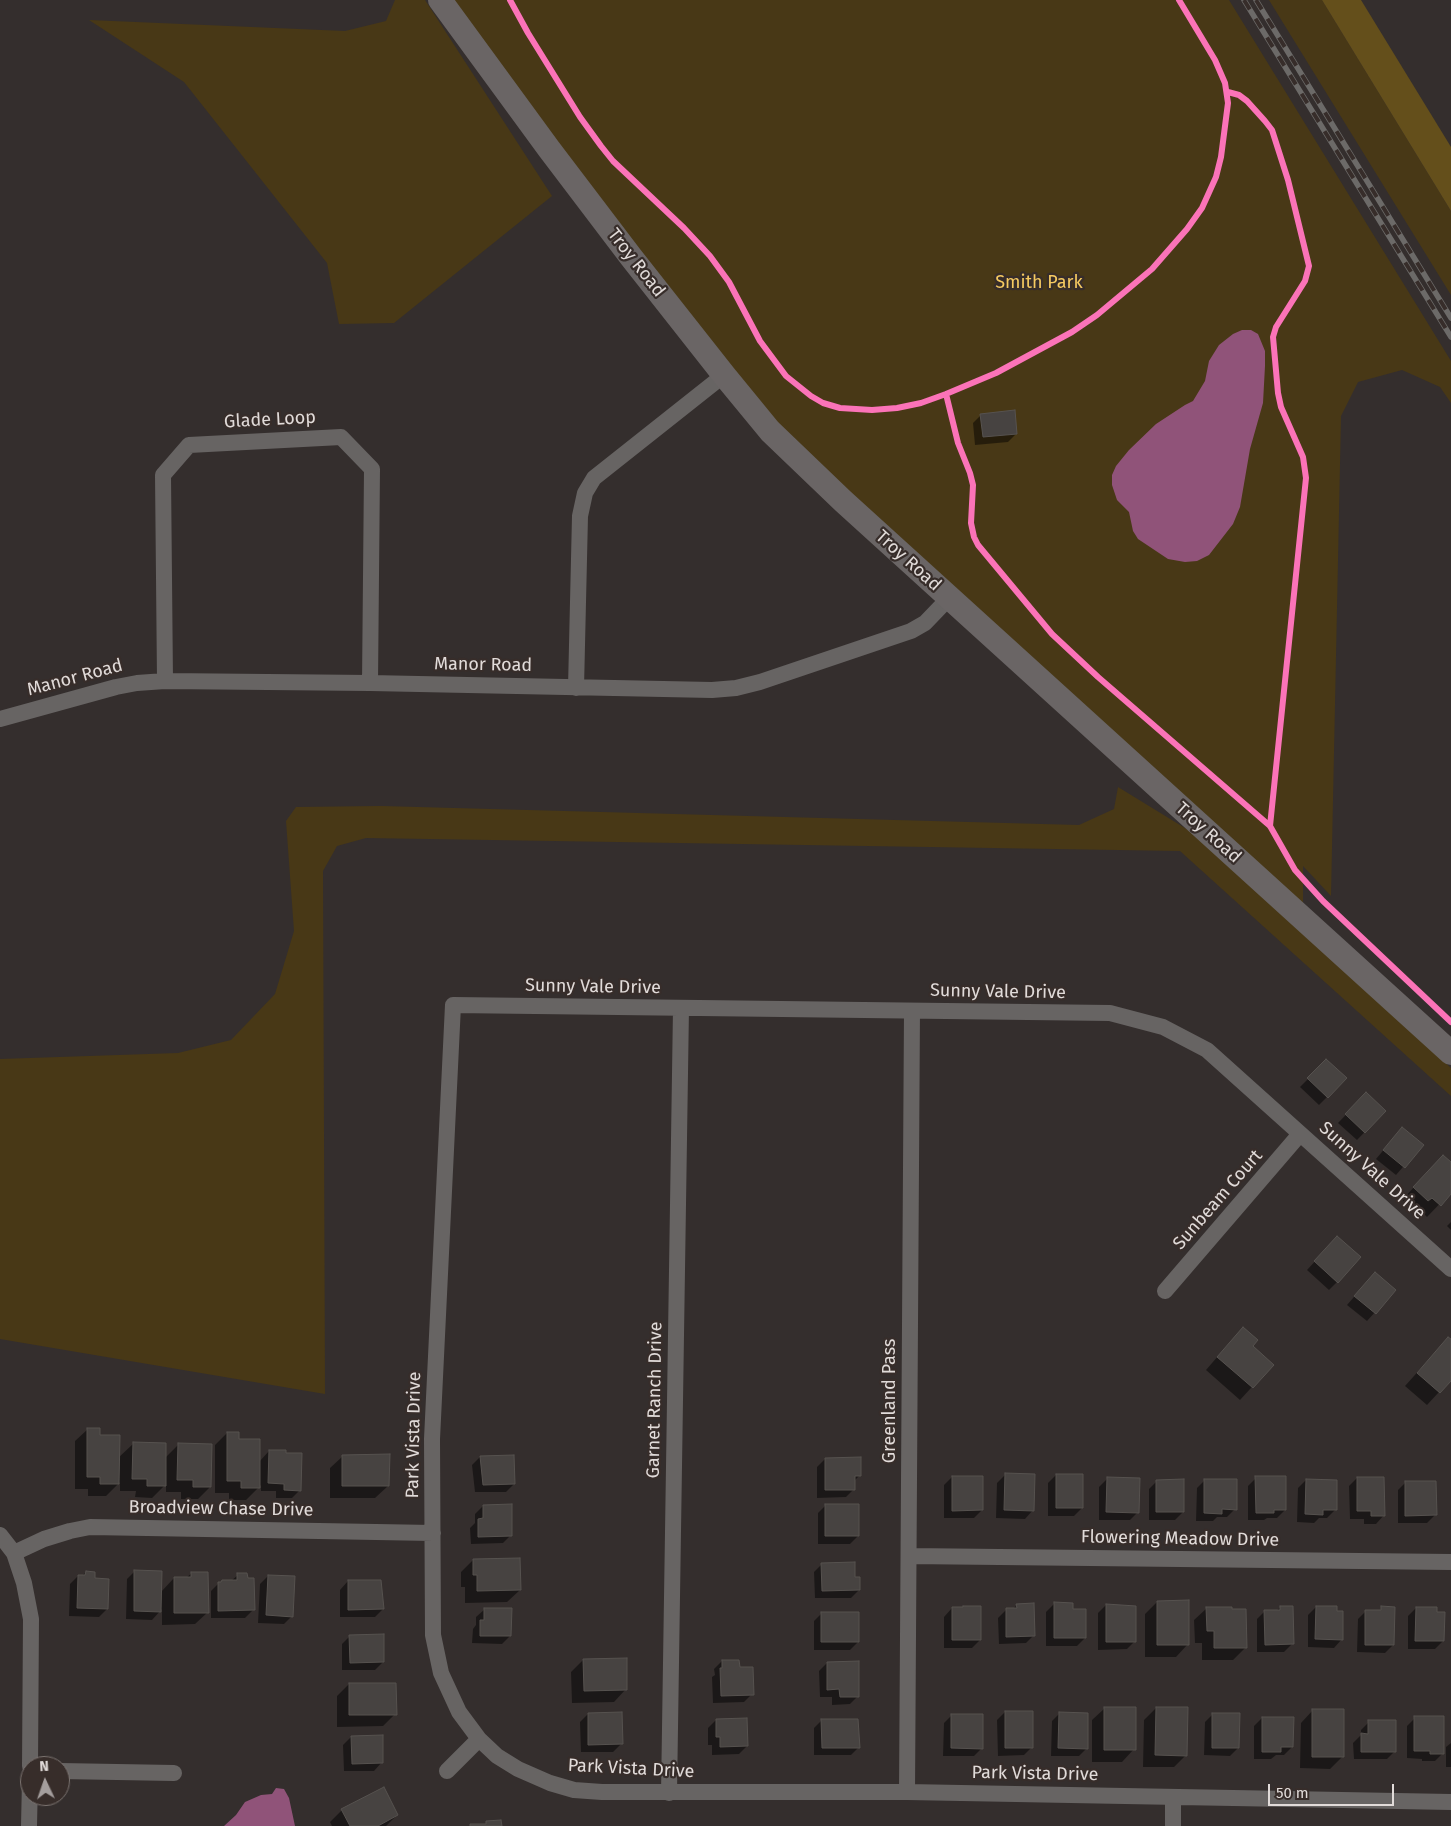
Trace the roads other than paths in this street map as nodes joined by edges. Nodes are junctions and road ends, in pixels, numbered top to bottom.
1 (440, 0) edge
2 (724, 375) junction
3 (949, 598) junction
4 (165, 681) junction
5 (370, 683) junction
6 (576, 688) junction
7 (0, 719) edge
8 (453, 1005) joint
9 (681, 1008) junction
10 (912, 1011) junction
11 (1451, 1053) edge
12 (1300, 1134) junction
13 (1451, 1269) edge
14 (1165, 1291) dead end
15 (433, 1533) junction
16 (0, 1535) edge
17 (14, 1553) junction
18 (909, 1556) junction
19 (1451, 1562) edge
20 (479, 1738) junction
21 (30, 1756) edge
22 (70, 1771) edge
23 (447, 1771) dead end
24 (174, 1773) dead end
25 (907, 1792) junction
26 (669, 1793) junction
27 (1173, 1797) junction
28 (1451, 1802) edge
29 (29, 1806) edge
30 (29, 1826) edge
31 (1173, 1826) edge

1 - 2 street, Troy Road
2 - 3 street, Troy Road
2 - 6 street
3 - 6 street, Manor Road
3 - 11 street, Troy Road
4 - 5 street, Manor Road
4 - 5 street, Glade Loop
4 - 7 street, Manor Road
5 - 6 street, Manor Road
8 - 9 street, Sunny Vale Drive
8 - 15 street, Park Vista Drive
9 - 10 street, Sunny Vale Drive
9 - 26 street, Garnet Ranch Drive
10 - 12 street, Sunny Vale Drive
10 - 18 street, Greenland Pass
12 - 13 street, Sunny Vale Drive
12 - 14 street, Sunbeam Court
15 - 17 street, Broadview Chase Drive
15 - 20 street, Park Vista Drive
16 - 17 street
17 - 21 street
18 - 19 street, Flowering Meadow Drive
18 - 25 street, Greenland Pass
20 - 23 street
20 - 26 street, Park Vista Drive
22 - 24 street
25 - 26 street, Park Vista Drive
25 - 27 street, Park Vista Drive
27 - 28 street, Park Vista Drive
27 - 31 street
29 - 30 street

